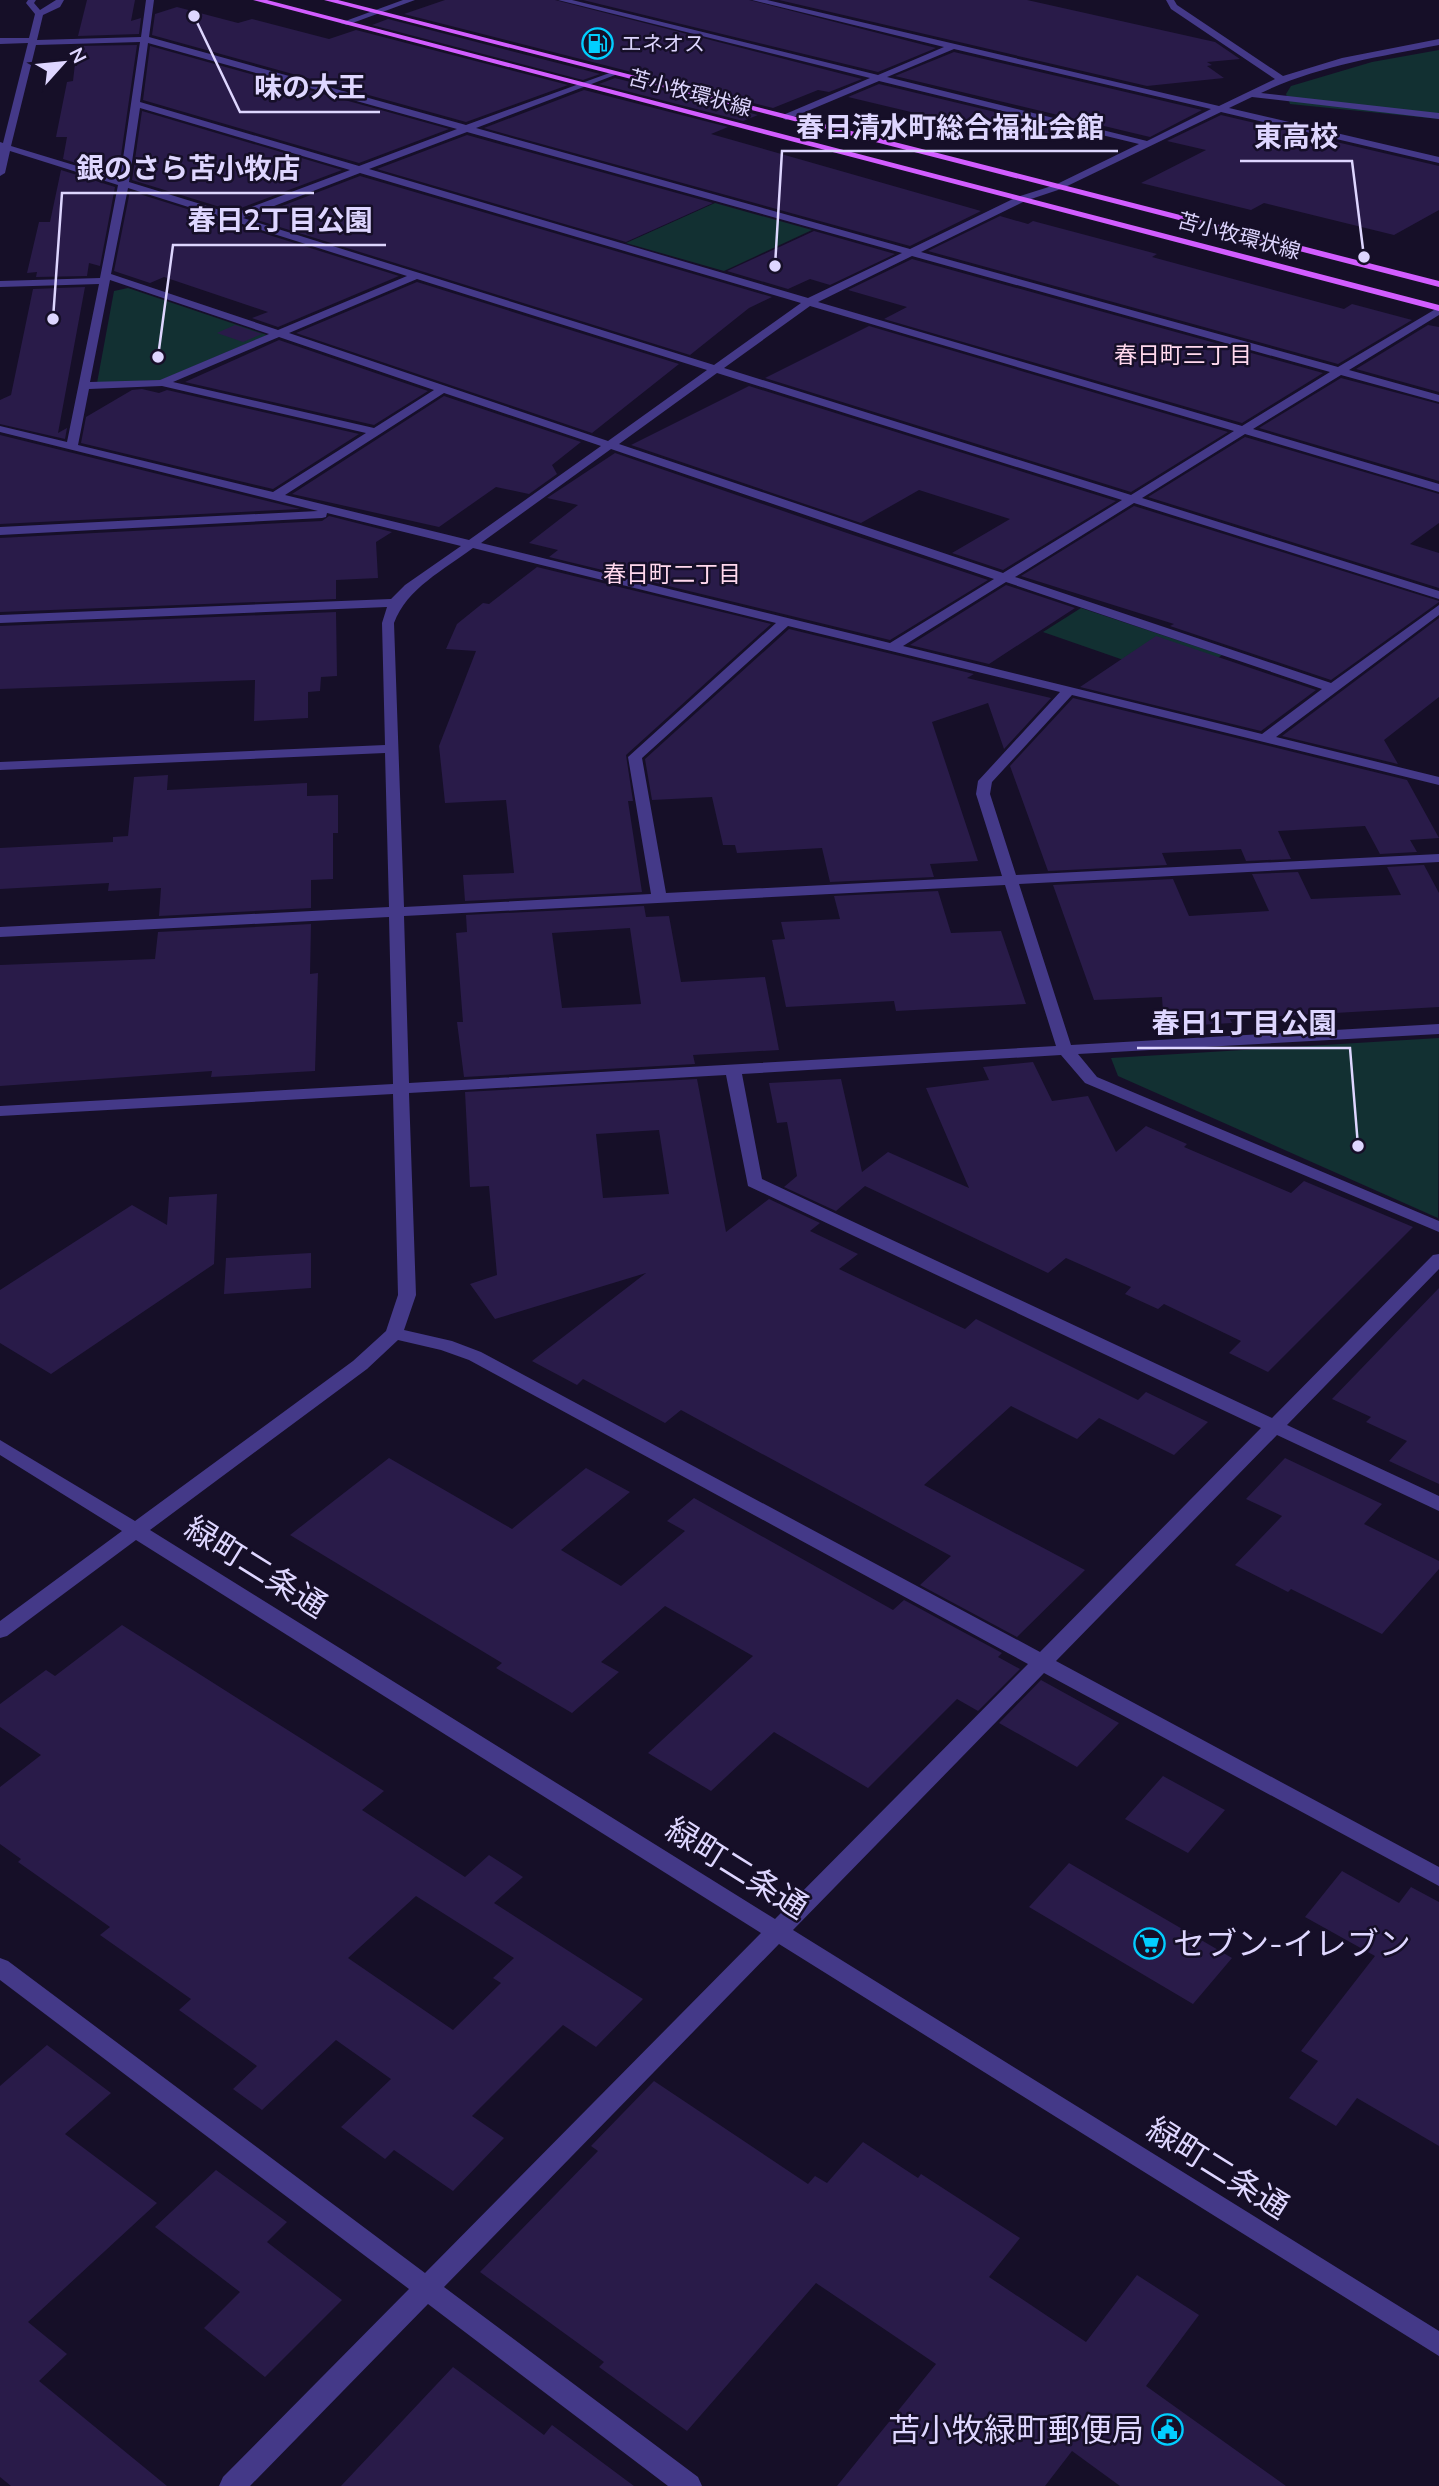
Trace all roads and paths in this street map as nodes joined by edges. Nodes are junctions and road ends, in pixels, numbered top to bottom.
1 (32, 0) edge
2 (60, 0) edge
3 (150, 0) edge
4 (257, 0) edge
5 (328, 0) edge
6 (411, 0) edge
7 (562, 0) edge
8 (756, 0) edge
9 (1170, 0) edge
10 (375, 12) junction
11 (40, 14) junction
12 (344, 23) junction
13 (145, 39) junction
14 (0, 41) edge
15 (33, 41) junction
16 (1439, 42) edge
17 (953, 46) junction
18 (612, 73) junction
19 (878, 78) junction
20 (1282, 79) junction
21 (581, 84) junction
22 (1248, 94) junction
23 (134, 103) junction
24 (1217, 108) junction
25 (1439, 116) edge
26 (786, 117) junction
27 (466, 128) junction
28 (1146, 143) junction
29 (4, 146) edge
30 (1439, 160) edge
31 (359, 170) junction
32 (0, 173) edge
33 (124, 183) junction
34 (1058, 187) junction
35 (1021, 199) junction
36 (235, 217) junction
37 (911, 253) junction
38 (416, 275) junction
39 (104, 278) junction
40 (0, 284) edge
41 (1439, 284) edge
42 (810, 302) junction
43 (1439, 309) edge
44 (277, 333) junction
45 (718, 368) junction
46 (1339, 372) junction
47 (162, 383) junction
48 (82, 386) junction
49 (443, 389) junction
50 (1439, 399) edge
51 (0, 429) edge
52 (1244, 430) junction
53 (374, 431) junction
54 (610, 445) junction
55 (72, 446) junction
56 (1439, 488) edge
57 (275, 496) junction
58 (1133, 499) junction
59 (341, 513) junction
60 (0, 531) edge
61 (472, 544) junction
62 (1004, 578) junction
63 (1439, 595) edge
64 (395, 603) junction
65 (1439, 609) edge
66 (0, 619) edge
67 (786, 621) junction
68 (892, 647) junction
69 (1332, 688) junction
70 (1069, 691) junction
71 (1264, 738) junction
72 (392, 749) junction
73 (0, 766) edge
74 (1434, 780) edge
75 (1439, 797) edge
76 (1439, 858) edge
77 (1011, 880) junction
78 (659, 898) junction
79 (397, 912) junction
80 (0, 932) edge
81 (1439, 1029) edge
82 (1065, 1050) junction
83 (733, 1069) junction
84 (401, 1088) junction
85 (0, 1111) edge
86 (1439, 1227) edge
87 (1439, 1259) edge
88 (394, 1333) junction
89 (1274, 1427) junction
90 (0, 1446) edge
91 (1439, 1504) edge
92 (136, 1530) junction
93 (0, 1631) edge
94 (1041, 1663) junction
95 (1439, 1877) edge
96 (780, 1932) junction
97 (0, 1966) edge
98 (427, 2289) junction
99 (1439, 2344) edge
100 (232, 2486) edge
101 (689, 2486) edge

1 - 11 street
2 - 11 street
3 - 13 street
4 - 12 main road, 苫小牧環状線
5 - 10 main road, 苫小牧環状線
6 - 10 street
7 - 19 street
8 - 17 street
9 - 20 street
10 - 12 street
10 - 18 main road, 苫小牧環状線
11 - 15 street
12 - 21 main road, 苫小牧環状線
13 - 15 street
13 - 23 street
13 - 27 street
14 - 15 street
15 - 29 street
16 - 20 street
17 - 19 street
17 - 24 street
18 - 21 street
18 - 26 main road, 苫小牧環状線
19 - 26 street
19 - 28 street
20 - 22 street
21 - 27 street
21 - 35 main road, 苫小牧環状線
22 - 24 street
22 - 25 street
23 - 31 street
23 - 33 street
24 - 28 street
24 - 30 street
26 - 34 main road, 苫小牧環状線
27 - 31 street
27 - 37 street
28 - 34 street
29 - 32 street
29 - 33 street
31 - 36 street
31 - 42 street
33 - 36 street
33 - 39 street
34 - 35 street
34 - 41 main road, 苫小牧環状線
35 - 37 street
35 - 43 main road, 苫小牧環状線
36 - 38 street
37 - 42 street
37 - 46 street
38 - 44 street
38 - 45 street
39 - 40 street
39 - 44 street
39 - 48 street
42 - 45 street
42 - 52 street
43 - 46 street
44 - 47 street
44 - 49 street
45 - 54 street
45 - 58 street
46 - 50 street
46 - 52 street
47 - 48 street
47 - 53 street
48 - 55 street
49 - 53 street
49 - 54 street
51 - 55 street
52 - 56 street
52 - 58 street
53 - 57 street
54 - 61 street
54 - 62 street
55 - 57 street
57 - 59 street
58 - 62 street
58 - 63 street
59 - 60 street
59 - 61 street
61 - 64 street
61 - 67 street
62 - 68 street
62 - 69 street
64 - 66 street
64 - 72 street
65 - 69 street
67 - 68 street
67 - 78 street
68 - 70 street
69 - 71 street
70 - 71 street
70 - 77 street
71 - 74 street
72 - 73 street
72 - 79 street
74 - 75 street
76 - 77 street
77 - 78 street
77 - 82 street
78 - 79 street
79 - 80 street
79 - 84 street
81 - 82 street
82 - 83 street
82 - 86 street
83 - 84 street
83 - 89 street
84 - 85 street
84 - 88 street
87 - 89 street
88 - 92 street
88 - 94 street
89 - 91 street
89 - 94 street
90 - 92 street, 緑町二条通
92 - 93 street
92 - 96 street, 緑町二条通
94 - 95 street
94 - 96 street
96 - 98 street
96 - 99 street, 緑町二条通
97 - 98 street
98 - 100 street
98 - 101 street

